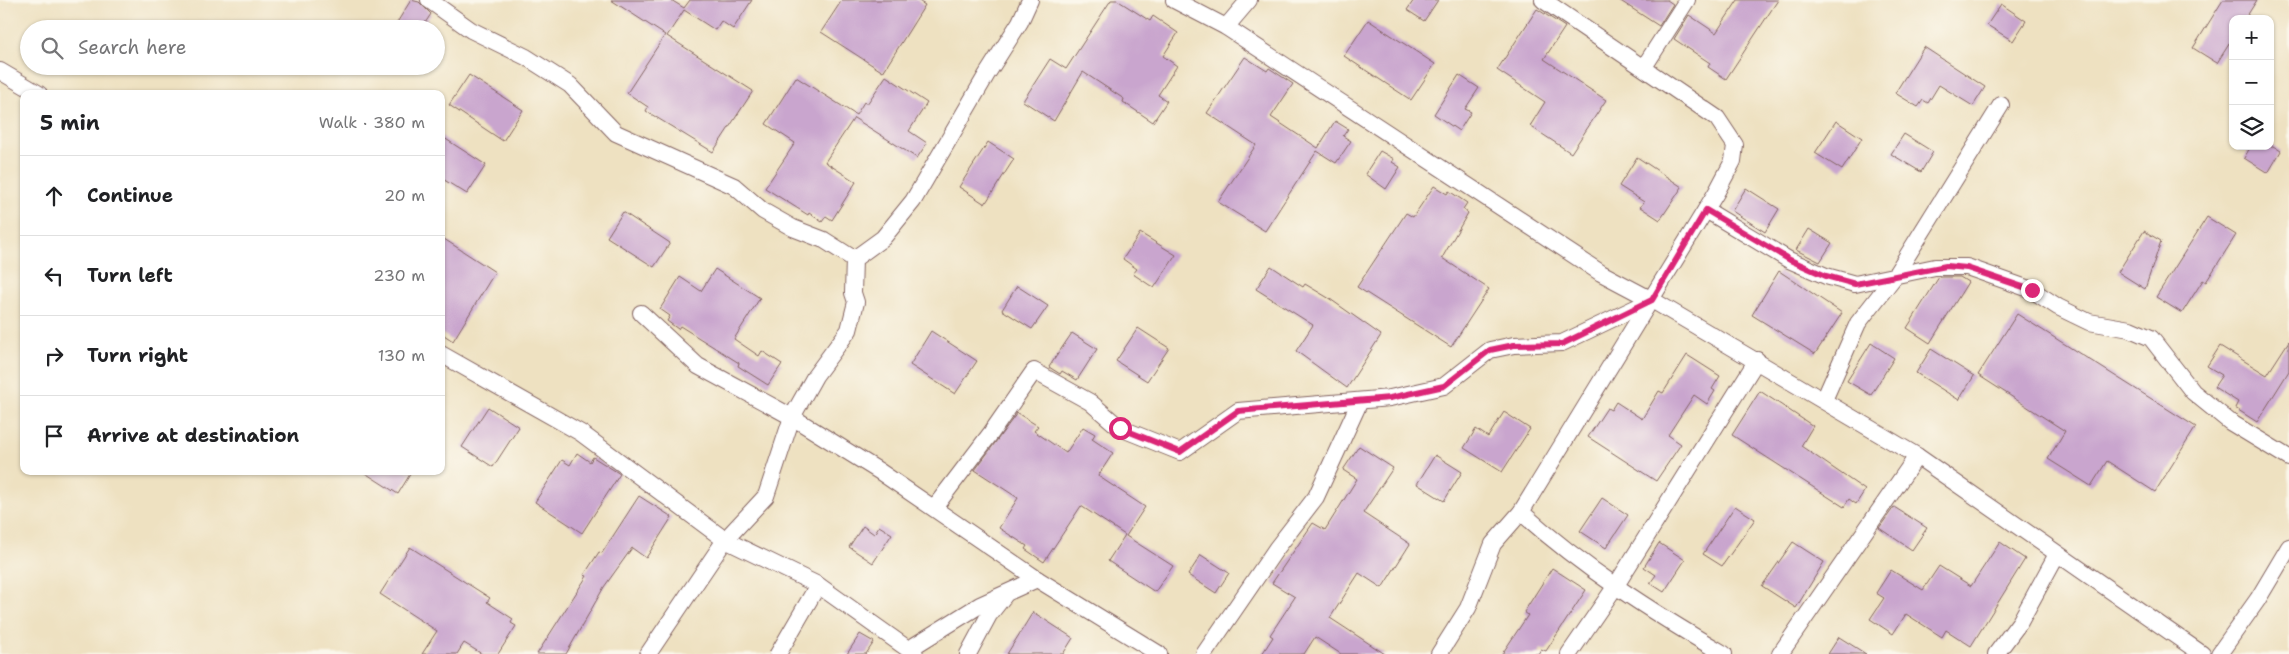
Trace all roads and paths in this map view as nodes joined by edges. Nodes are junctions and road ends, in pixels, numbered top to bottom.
1 (429, 0) edge
2 (1030, 0) edge
3 (1174, 0) edge
4 (1249, 0) edge
5 (1543, 0) edge
6 (1686, 0) edge
7 (1226, 27) junction
8 (1644, 67) junction
9 (0, 71) edge
10 (32, 90) edge
11 (2001, 105) dead end
12 (1706, 210) junction
13 (854, 259) junction
14 (1894, 277) junction
15 (1652, 300) junction
16 (640, 313) dead end
17 (445, 356) edge
18 (1757, 360) junction
19 (1824, 400) junction
20 (1360, 401) junction
21 (792, 418) junction
22 (1917, 456) junction
23 (2289, 458) edge
24 (934, 508) junction
25 (1521, 512) junction
26 (725, 540) junction
27 (2289, 547) edge
28 (2057, 554) junction
29 (1037, 579) junction
30 (818, 586) junction
31 (1615, 587) junction
32 (1007, 592) junction
33 (912, 652) edge
34 (648, 654) edge
35 (778, 654) edge
36 (968, 654) edge
37 (1159, 654) edge
38 (1204, 654) edge
39 (1440, 654) edge
40 (1569, 654) edge
41 (1724, 654) edge
42 (1780, 654) edge
43 (1996, 654) edge
44 (2202, 654) edge
45 (2219, 654) edge

1 - 13 street
2 - 13 street
3 - 7 street
4 - 7 street
5 - 8 street
6 - 8 street
7 - 15 street
8 - 12 street
9 - 10 street
11 - 14 street
12 - 14 street
12 - 15 street
13 - 21 street
14 - 19 street
14 - 23 street
15 - 18 street
15 - 20 street
15 - 25 street
16 - 21 street
17 - 26 street
18 - 19 street
18 - 31 street
19 - 22 street
20 - 24 street
20 - 38 street
21 - 24 street
21 - 26 street
22 - 28 street
22 - 42 street
24 - 29 street
25 - 31 street
25 - 39 street
26 - 30 street
26 - 34 street
27 - 45 street
28 - 43 street
28 - 44 street
29 - 32 street
29 - 37 street
30 - 33 street
30 - 35 street
31 - 40 street
31 - 41 street
32 - 33 street
32 - 36 street

